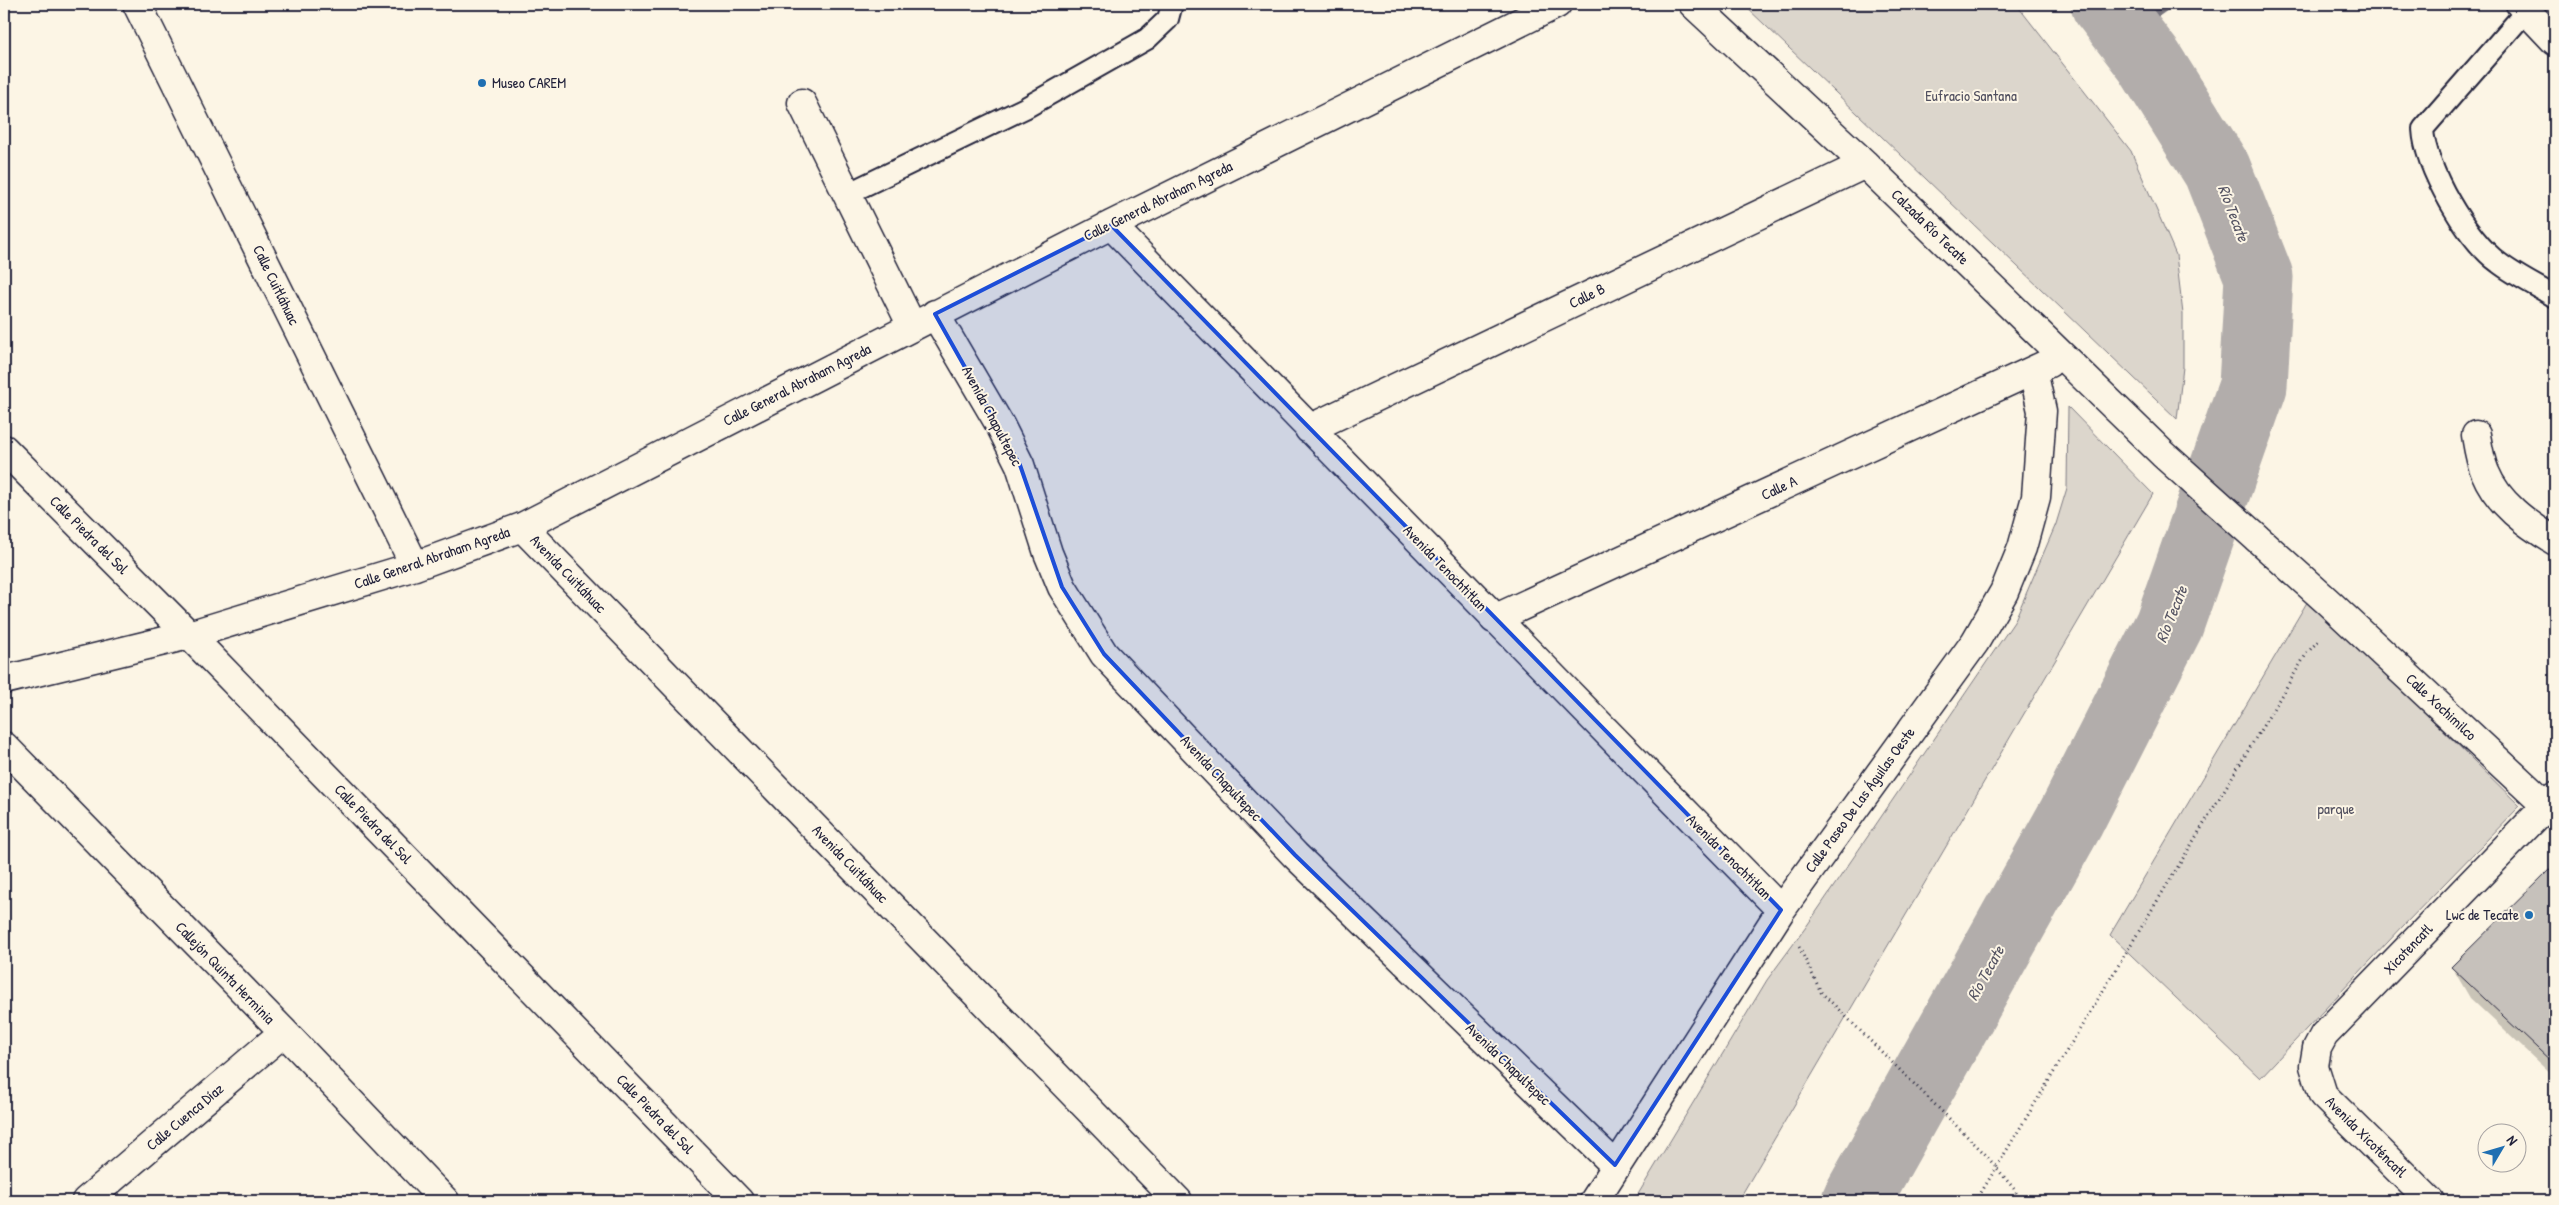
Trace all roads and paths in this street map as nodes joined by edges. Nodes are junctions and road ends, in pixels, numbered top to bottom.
1 (137, 4) edge
2 (1172, 4) edge
3 (1557, 4) edge
4 (1693, 4) edge
5 (2523, 7) edge
6 (2555, 40) edge
7 (802, 103) dead end
8 (1865, 164) junction
9 (847, 194) junction
10 (1111, 225) junction
11 (2555, 297) edge
12 (924, 320) junction
13 (2063, 355) junction
14 (2033, 371) junction
15 (1309, 429) junction
16 (2476, 435) dead end
17 (4, 449) edge
18 (2163, 454) joint
19 (522, 527) junction
20 (2555, 541) edge
21 (415, 566) junction
22 (2334, 608) junction
23 (1494, 619) junction
24 (189, 635) junction
25 (4, 680) edge
26 (4, 746) edge
27 (2552, 806) edge
28 (1781, 910) junction
29 (284, 1032) junction
30 (2314, 1066) joint
31 (1615, 1165) junction
32 (1996, 1168) junction
33 (86, 1201) edge
34 (445, 1201) edge
35 (740, 1201) edge
36 (1178, 1201) edge
37 (1594, 1201) edge
38 (1976, 1201) edge
39 (2019, 1201) edge
40 (2430, 1201) edge

1 - 21 street, Calle Cuitláhuac
2 - 9 lane
3 - 10 street, Calle General Abraham Agreda
4 - 8 street, Calzada Río Tecate
5 - 6 street
5 - 11 lane
7 - 9 street, Avenida Chapultepec
8 - 13 street, Calzada Río Tecate
8 - 15 street, Calle B
9 - 12 street, Avenida Chapultepec
10 - 12 street, Calle General Abraham Agreda
10 - 15 street, Avenida Tenochtitlan
12 - 19 street, Calle General Abraham Agreda
12 - 31 street, Avenida Chapultepec
13 - 14 street, Calle A
13 - 18 street, Calzada Río Tecate
14 - 23 street, Calle A
14 - 28 street, Calle Paseo De Las Águilas Oeste
15 - 23 street, Avenida Tenochtitlan
16 - 20 street
17 - 24 street, Calle Piedra del Sol
18 - 22 street, Calle Xochimilco
19 - 21 street, Calle General Abraham Agreda
19 - 36 street, Avenida Cuitláhuac
21 - 24 street, Calle General Abraham Agreda
22 - 27 street, Calle Xochimilco
22 - 32 path
23 - 28 street, Avenida Tenochtitlan
24 - 25 street, Calle General Abraham Agreda
24 - 35 street, Calle Piedra del Sol
26 - 29 street, Callejón Quinta Herminia
27 - 30 street, Xicotencatl
28 - 31 street, Calle Paseo De Las Águilas Oeste
28 - 32 path
29 - 33 street, Calle Cuenca Díaz
29 - 34 street, Callejón Quinta Herminia
30 - 40 street, Avenida Xicoténcatl
31 - 37 street, Calle Paseo De Las Águilas Oeste
32 - 38 path
32 - 39 path

